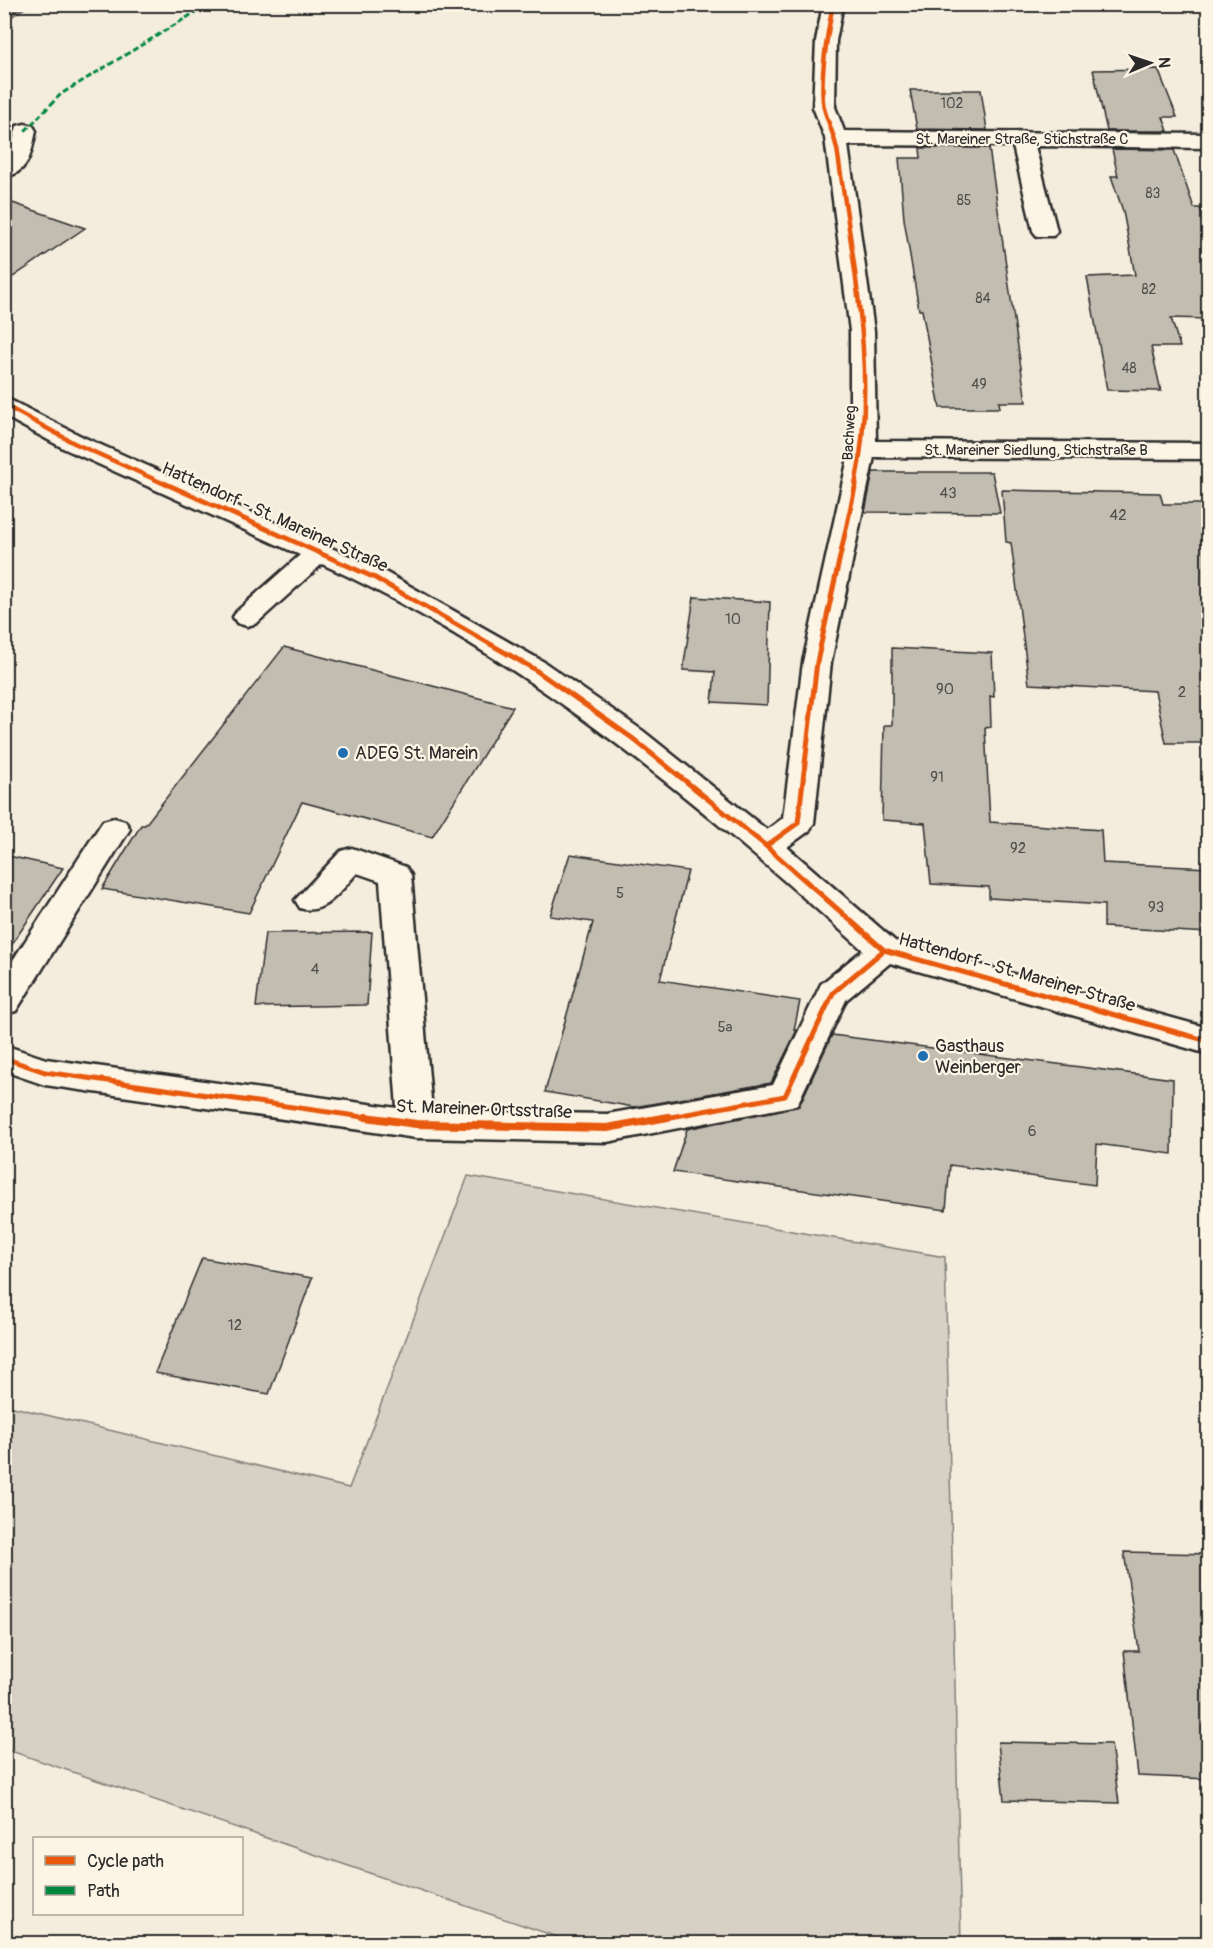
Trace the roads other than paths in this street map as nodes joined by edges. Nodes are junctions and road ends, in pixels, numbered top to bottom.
1 (833, 4) edge
2 (25, 131) dead end
3 (836, 138) junction
4 (1022, 140) junction
5 (1209, 141) edge
6 (4, 171) edge
7 (1045, 231) dead end
8 (4, 405) edge
9 (863, 449) junction
10 (1209, 451) edge
11 (320, 552) junction
12 (247, 617) dead end
13 (114, 829) dead end
14 (766, 846) junction
15 (311, 900) dead end
16 (885, 950) junction
17 (4, 1002) edge
18 (1209, 1041) edge
19 (4, 1058) edge
20 (416, 1124) junction

1 - 3 street, Bachweg
2 - 6 street
3 - 4 street, St. Mareiner Straße, Stichstraße C
3 - 9 street, Bachweg
4 - 5 street, St. Mareiner Straße, Stichstraße C
4 - 7 street
8 - 11 street, Hattendorf - St. Mareiner Straße
9 - 10 street, St. Mareiner Siedlung, Stichstraße B
9 - 14 street, Bachweg
11 - 12 street
11 - 14 street, Hattendorf - St. Mareiner Straße
13 - 17 street
14 - 16 street, Hattendorf - St. Mareiner Straße
15 - 20 street
16 - 18 street, Hattendorf - St. Mareiner Straße
16 - 20 street, St. Mareiner Ortsstraße
19 - 20 street, St. Mareiner Ortsstraße

